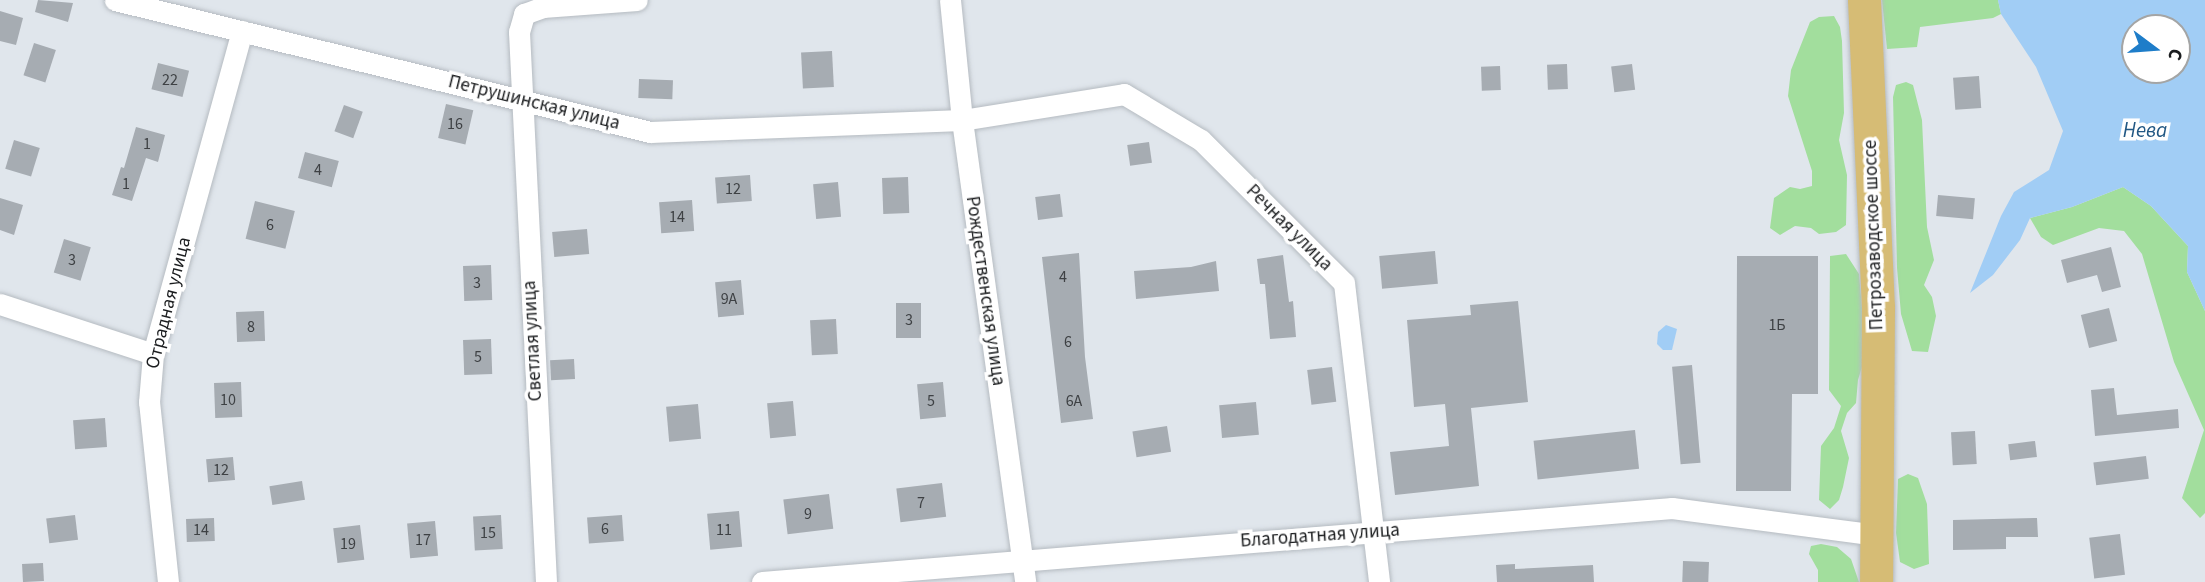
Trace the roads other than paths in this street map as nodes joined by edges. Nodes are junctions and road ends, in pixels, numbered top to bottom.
1 (115, 0) edge
2 (637, 0) edge
3 (950, 0) edge
4 (1864, 0) edge
5 (242, 31) junction
6 (521, 100) junction
7 (962, 120) junction
8 (0, 304) edge
9 (153, 354) junction
10 (1375, 532) junction
11 (1877, 535) junction
12 (1022, 560) junction
13 (168, 582) edge
14 (546, 582) edge
15 (762, 582) edge
16 (1025, 582) edge
17 (1379, 582) edge
18 (1876, 582) edge

1 - 5 street, Петрушинская улица
2 - 6 street, Светлая улица
3 - 7 street, Рождественская улица
4 - 11 main road, Петрозаводское шоссе
5 - 6 street, Петрушинская улица
5 - 9 street, Отрадная улица
6 - 7 street, Петрушинская улица
6 - 14 street, Светлая улица
7 - 10 street, Речная улица
7 - 12 street, Рождественская улица
8 - 9 street
9 - 13 street, Отрадная улица
10 - 11 street, Благодатная улица
10 - 12 street, Благодатная улица
10 - 17 street, Речная улица
11 - 18 main road, Петрозаводское шоссе
12 - 15 street, Благодатная улица
12 - 16 street, Рождественская улица

